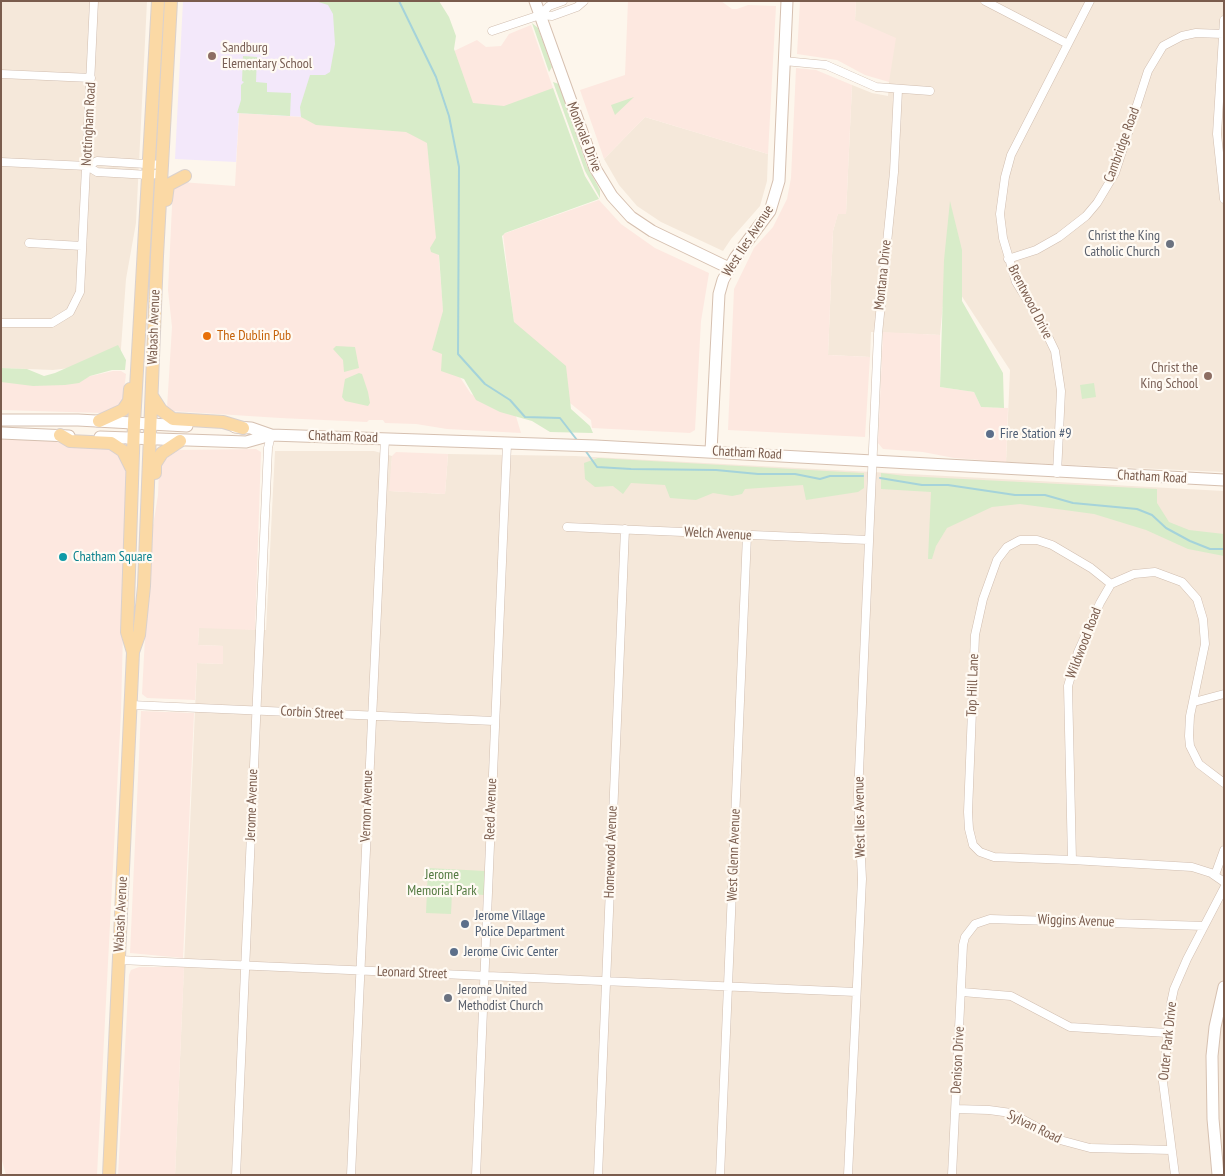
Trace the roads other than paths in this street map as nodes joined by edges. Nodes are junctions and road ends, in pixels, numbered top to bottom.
1 (94, 1) edge
2 (158, 1) edge
3 (172, 1) edge
4 (535, 1) edge
5 (563, 1) edge
6 (584, 1) edge
7 (787, 1) edge
8 (985, 1) edge
9 (1090, 1) edge
10 (540, 15) junction
11 (1224, 20) edge
12 (492, 31) dead end
13 (1223, 34) edge
14 (1068, 44) junction
15 (784, 61) junction
16 (1, 74) edge
17 (91, 78) junction
18 (898, 90) junction
19 (930, 91) dead end
20 (1, 162) edge
21 (87, 166) junction
22 (155, 169) junction
23 (185, 176) dead end
24 (1224, 199) edge
25 (30, 243) dead end
26 (82, 246) junction
27 (157, 256) junction
28 (1008, 259) junction
29 (729, 268) junction
30 (142, 280) junction
31 (1, 323) edge
32 (152, 396) junction
33 (1, 420) edge
34 (100, 422) junction
35 (134, 423) junction
36 (150, 424) junction
37 (243, 428) junction
38 (1, 432) edge
39 (60, 435) junction
40 (271, 435) junction
41 (385, 438) junction
42 (134, 439) junction
43 (150, 440) junction
44 (180, 441) junction
45 (507, 444) junction
46 (711, 451) junction
47 (873, 459) junction
48 (132, 471) junction
49 (1057, 473) junction
50 (1224, 480) edge
51 (148, 506) junction
52 (567, 527) dead end
53 (625, 529) junction
54 (746, 535) junction
55 (868, 540) junction
56 (1111, 584) junction
57 (133, 652) junction
58 (1224, 694) edge
59 (1194, 702) junction
60 (130, 705) junction
61 (257, 710) junction
62 (371, 715) junction
63 (494, 721) junction
64 (1224, 783) edge
65 (1224, 850) edge
66 (1072, 860) junction
67 (1215, 875) junction
68 (1224, 882) edge
69 (1224, 888) edge
70 (1204, 926) junction
71 (963, 945) joint
72 (119, 960) junction
73 (245, 966) junction
74 (360, 970) junction
75 (485, 976) junction
76 (606, 981) junction
77 (728, 986) junction
78 (1224, 987) edge
79 (856, 992) junction
80 (962, 992) junction
81 (1167, 1033) junction
82 (956, 1109) junction
83 (1171, 1150) junction
84 (1220, 1153) edge
85 (109, 1175) edge
86 (236, 1175) edge
87 (351, 1175) edge
88 (476, 1175) edge
89 (598, 1175) edge
90 (720, 1175) edge
91 (848, 1175) edge
92 (952, 1175) edge
93 (1175, 1175) edge
94 (1218, 1175) edge

1 - 17 street, Nottingham Road
2 - 22 main road, Wabash Avenue
3 - 22 main road, Wabash Avenue
4 - 10 main road, Montvale Drive
5 - 10 street
6 - 10 street
7 - 15 main road, West Iles Avenue
8 - 14 street
9 - 14 street, Brentwood Drive
10 - 12 street
10 - 29 main road, Montvale Drive
11 - 13 street
13 - 24 street
13 - 28 street, Cambridge Road
14 - 28 street, Brentwood Drive
15 - 18 street
15 - 29 main road, West Iles Avenue
16 - 17 street
17 - 21 street, Nottingham Road
18 - 19 street
18 - 47 street, Montana Drive
20 - 21 street
21 - 22 street
21 - 26 street, Nottingham Road
22 - 27 main road, Wabash Avenue
22 - 30 main road, Wabash Avenue
23 - 27 main road
25 - 26 street
26 - 31 street, Nottingham Road
27 - 32 main road, Wabash Avenue
28 - 49 street, Brentwood Drive
29 - 46 main road, West Iles Avenue
30 - 34 main road
30 - 35 main road, Wabash Avenue
32 - 36 main road, Wabash Avenue
32 - 37 main road
33 - 34 main road, Chatham Road
34 - 35 main road, Chatham Road
35 - 36 main road, Chatham Road
35 - 42 main road, Wabash Avenue
36 - 37 main road, Chatham Road
36 - 43 main road, Wabash Avenue
37 - 40 main road, Chatham Road
38 - 39 main road, Chatham Road
39 - 42 main road, Chatham Road
39 - 48 main road
40 - 41 main road, Chatham Road
40 - 44 main road, Chatham Road
40 - 61 street, Jerome Avenue
41 - 45 main road, Chatham Road
41 - 62 street, Vernon Avenue
42 - 43 main road, Chatham Road
42 - 48 main road, Wabash Avenue
43 - 44 main road, Chatham Road
43 - 51 main road, Wabash Avenue
44 - 51 main road
45 - 46 main road, Chatham Road
45 - 63 street, Reed Avenue
46 - 47 main road, Chatham Road
47 - 49 main road, Chatham Road
47 - 55 street, West Iles Avenue
48 - 57 main road, Wabash Avenue
49 - 50 main road, Chatham Road
51 - 57 main road, Wabash Avenue
52 - 53 street, Welch Avenue
53 - 54 street, Welch Avenue
53 - 76 street, Homewood Avenue
54 - 55 street, Welch Avenue
54 - 77 street, West Glenn Avenue
55 - 79 street, West Iles Avenue
56 - 59 street
56 - 66 street, Wildwood Road
56 - 66 street, Top Hill Lane
57 - 60 main road, Wabash Avenue
58 - 59 street
59 - 64 street
60 - 61 street, Corbin Street
60 - 72 main road, Wabash Avenue
61 - 62 street, Corbin Street
61 - 73 street, Jerome Avenue
62 - 63 street, Corbin Street
62 - 74 street, Vernon Avenue
63 - 75 street, Reed Avenue
65 - 67 street
66 - 67 street
67 - 68 street
69 - 70 street, Outer Park Drive
70 - 71 street, Wiggins Avenue
70 - 81 street, Outer Park Drive
71 - 80 street, Denison Drive
72 - 73 street, Leonard Street
72 - 85 main road, Wabash Avenue
73 - 74 street, Leonard Street
73 - 86 street, Jerome Avenue
74 - 75 street, Leonard Street
74 - 87 street, Vernon Avenue
75 - 76 street, Leonard Street
75 - 88 street, Reed Avenue
76 - 77 street, Leonard Street
76 - 89 street, Homewood Avenue
77 - 79 street, Leonard Street
77 - 90 street, West Glenn Avenue
78 - 84 main road
79 - 91 street, West Iles Avenue
80 - 81 street
80 - 82 street, Denison Drive
81 - 83 street, Outer Park Drive
82 - 83 street, Sylvan Road
82 - 92 street, Denison Drive
83 - 93 street, Outer Park Drive
84 - 94 main road

